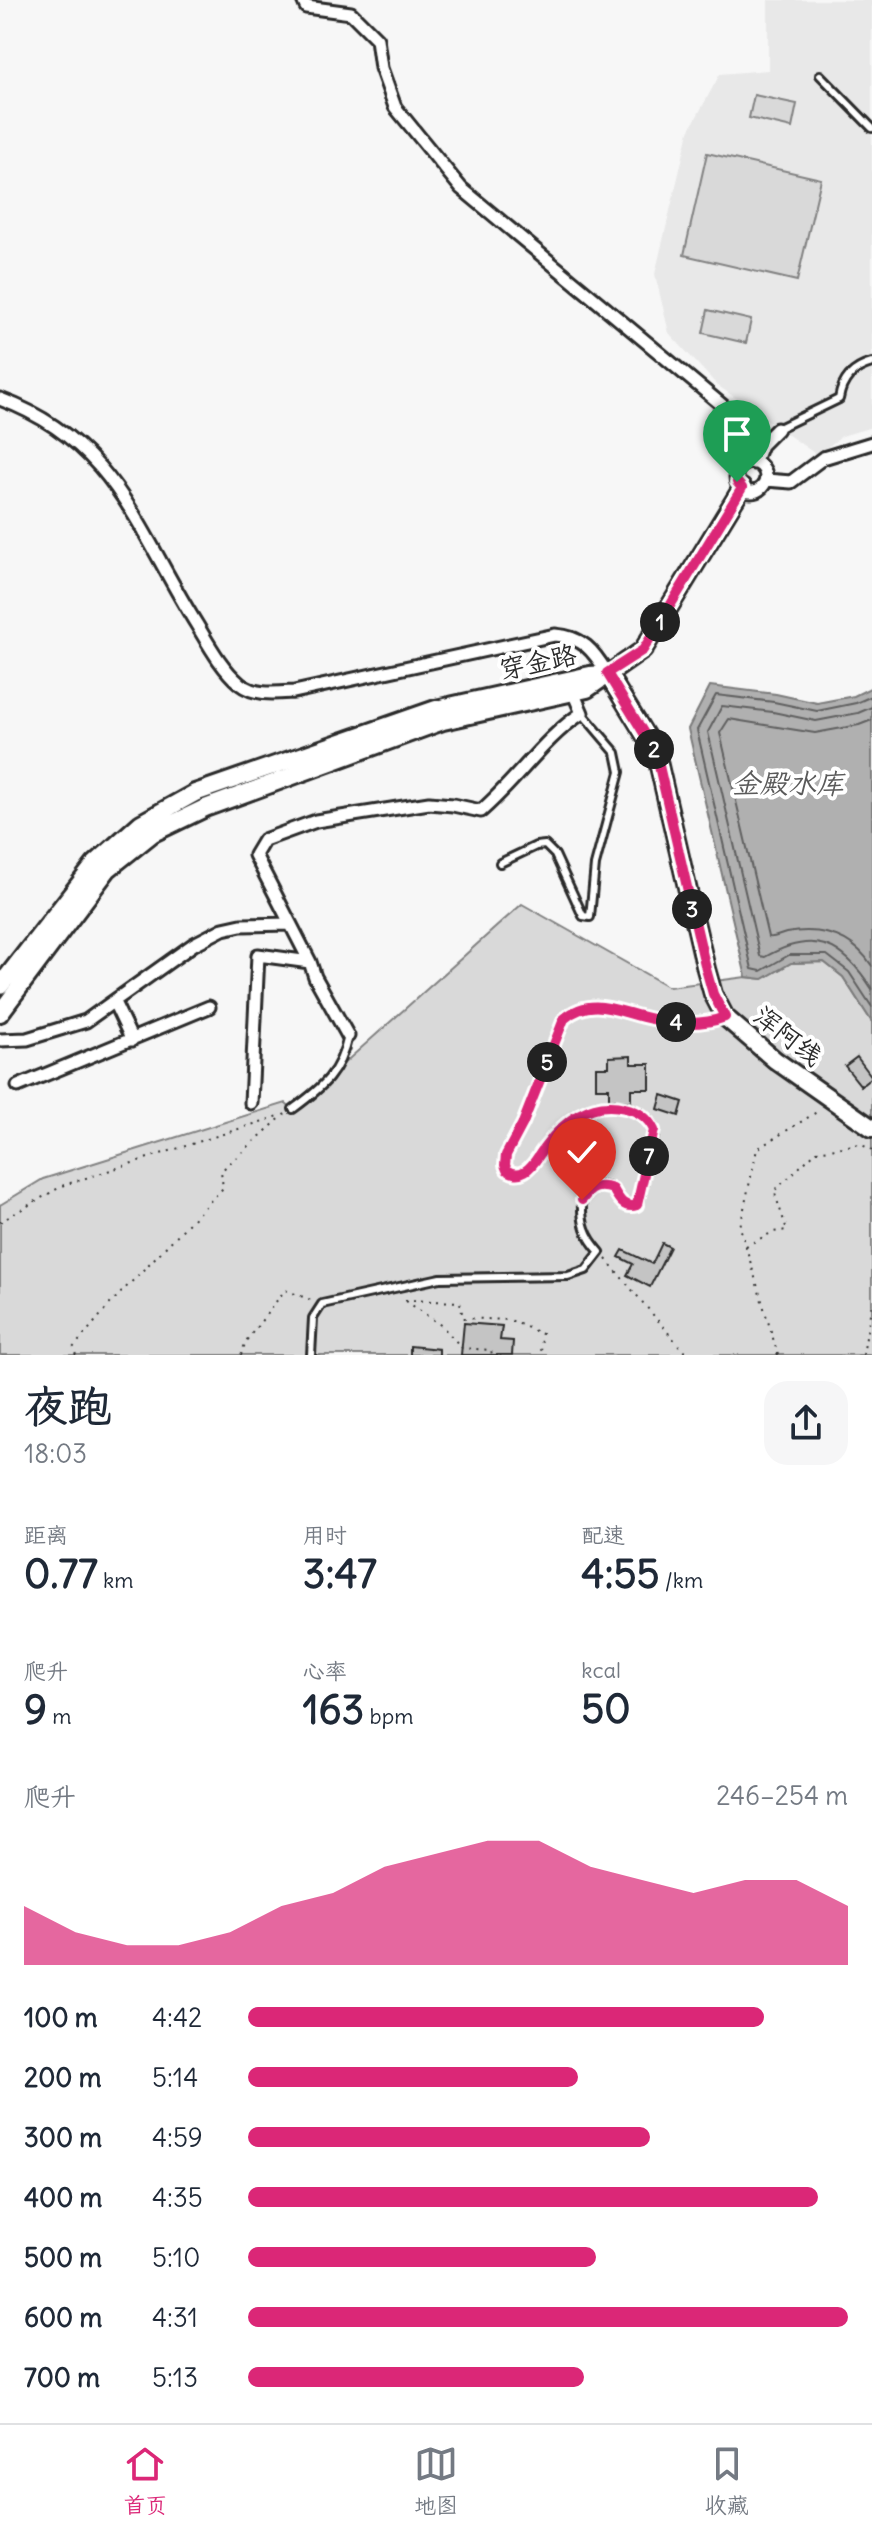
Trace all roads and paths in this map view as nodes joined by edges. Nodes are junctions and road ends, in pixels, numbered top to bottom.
1 (303, 0) edge
2 (820, 75) dead end
3 (872, 128) edge
4 (872, 363) edge
5 (0, 399) edge
6 (777, 429) joint
7 (872, 443) edge
8 (750, 463) junction
9 (766, 480) junction
10 (742, 488) junction
11 (607, 673) junction
12 (573, 692) junction
13 (582, 713) junction
14 (500, 863) dead end
15 (290, 924) junction
16 (310, 962) junction
17 (0, 986) edge
18 (114, 1002) junction
19 (209, 1007) dead end
20 (722, 1011) junction
21 (0, 1013) edge
22 (348, 1036) joint
23 (0, 1040) edge
24 (132, 1040) junction
25 (18, 1086) dead end
26 (835, 1101) junction
27 (251, 1103) dead end
28 (289, 1111) junction
29 (872, 1128) edge
30 (872, 1150) edge
31 (0, 1222) edge
32 (746, 1246) junction
33 (600, 1252) junction
34 (872, 1302) edge
35 (322, 1304) junction
36 (76, 1355) edge
37 (241, 1355) edge
38 (311, 1355) edge
39 (492, 1355) edge
40 (541, 1355) edge
41 (687, 1355) edge
42 (778, 1355) edge
43 (863, 1355) edge

1 - 8 street
2 - 3 lane
4 - 6 lane
5 - 11 street
6 - 8 street
7 - 9 street
8 - 9 street
8 - 10 street
9 - 10 street
10 - 11 main road
11 - 12 main road, 穿金路
11 - 17 main road, 穿金路
11 - 20 main road
12 - 13 street
12 - 21 main road, 穿金路
13 - 14 lane
13 - 15 street
15 - 16 street
15 - 18 street
16 - 22 street
16 - 27 street
18 - 23 street
18 - 24 street
19 - 24 street
20 - 26 main road, 浑阿线
20 - 33 lane
22 - 28 lane
24 - 25 street
26 - 29 main road, 浑阿线
26 - 32 path
28 - 31 path
28 - 36 path
30 - 32 path
32 - 42 path
33 - 35 lane
33 - 41 path
34 - 43 path
35 - 37 path
35 - 38 lane
39 - 40 path

